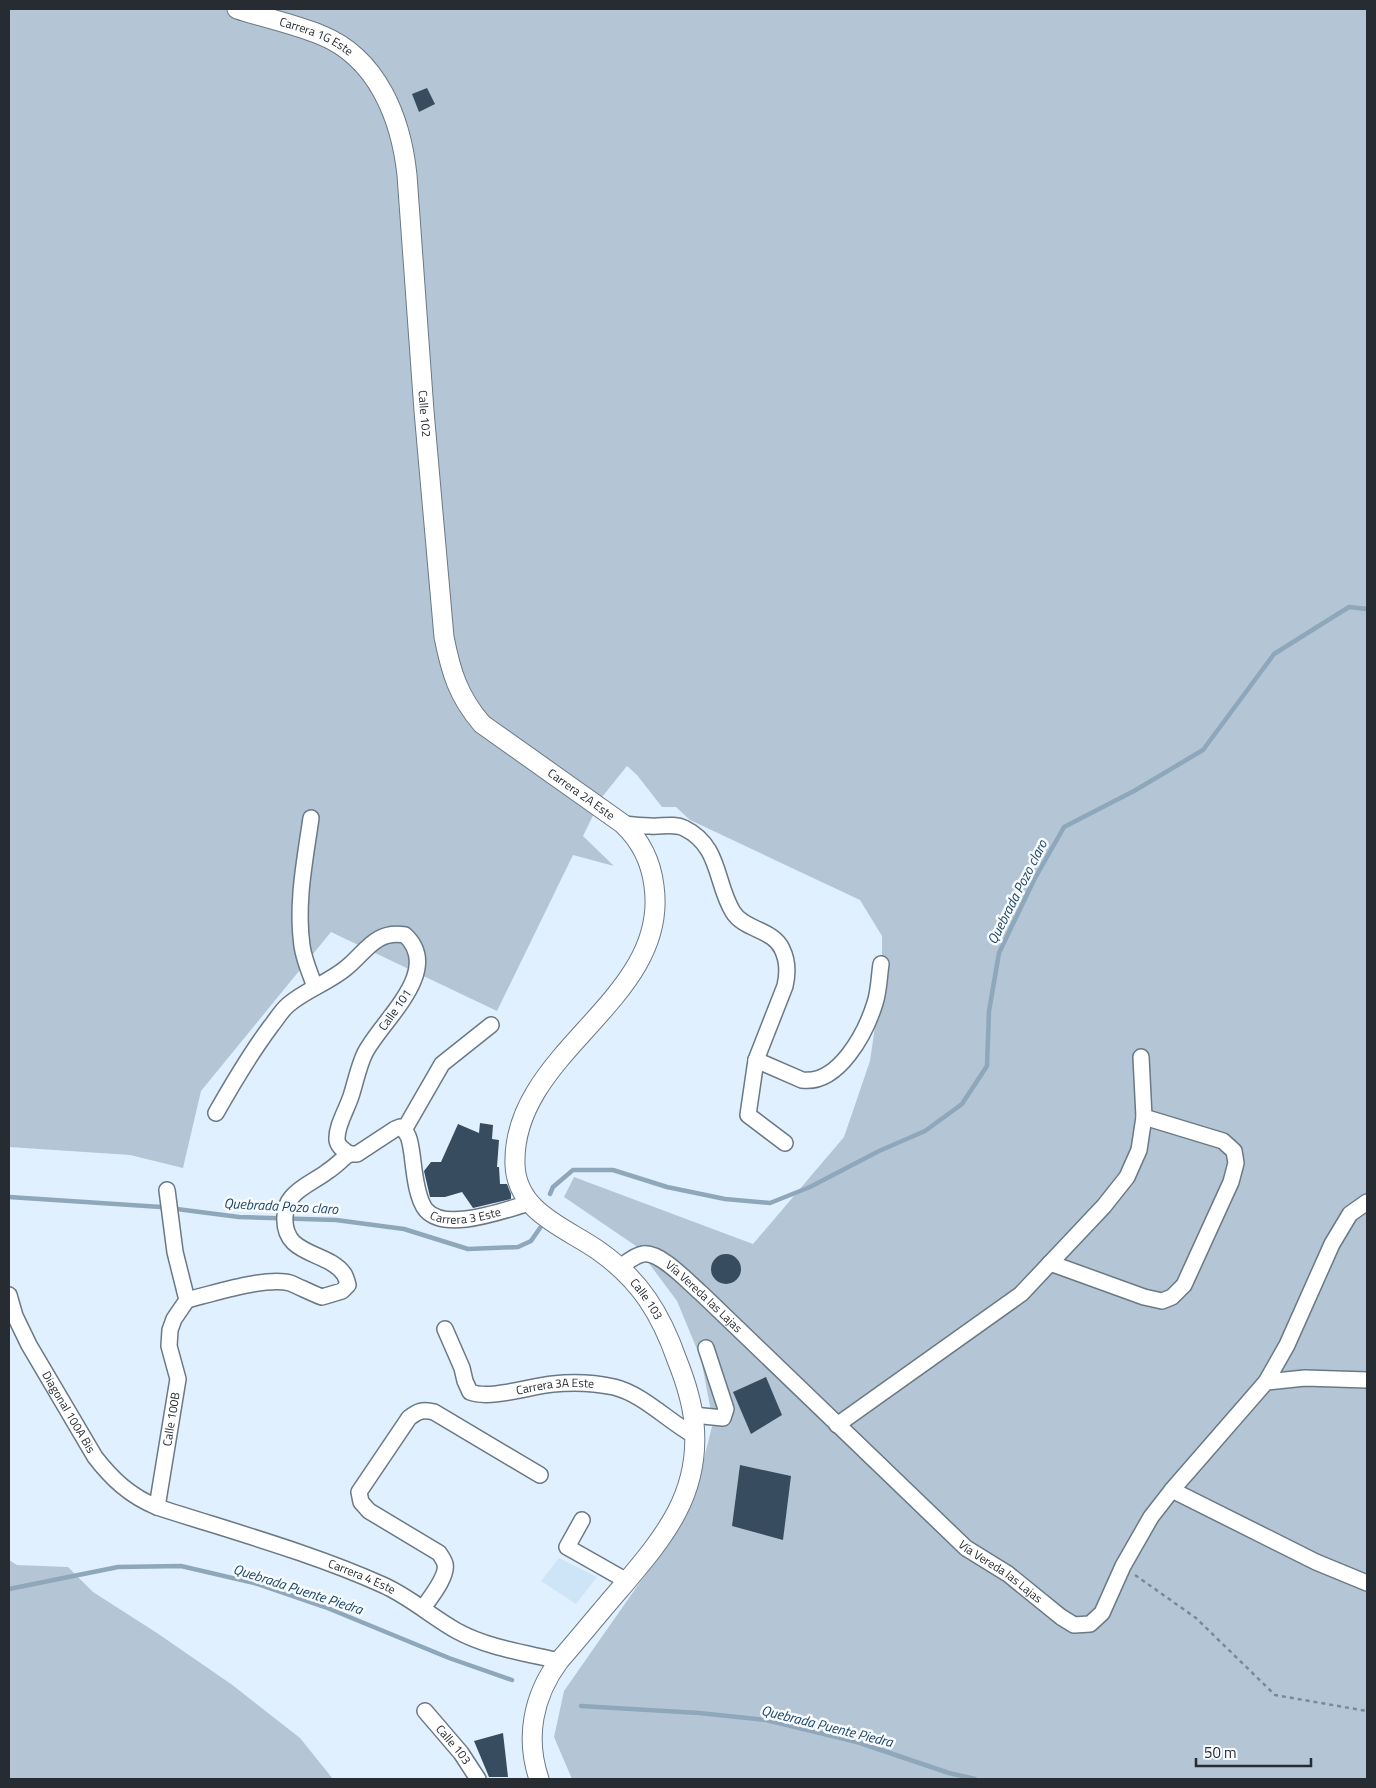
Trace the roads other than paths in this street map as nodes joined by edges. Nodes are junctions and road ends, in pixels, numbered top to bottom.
1 (237, 9) edge
2 (380, 86) joint
3 (492, 732) joint
4 (311, 818) dead end
5 (623, 824) junction
6 (653, 876) joint
7 (881, 964) dead end
8 (315, 987) junction
9 (491, 1026) dead end
10 (1141, 1056) dead end
11 (756, 1060) junction
12 (216, 1113) dead end
13 (1144, 1118) junction
14 (404, 1130) junction
15 (785, 1143) dead end
16 (349, 1154) junction
17 (167, 1194) dead end
18 (1367, 1202) edge
19 (530, 1203) junction
20 (1050, 1263) junction
21 (619, 1268) junction
22 (9, 1295) edge
23 (187, 1300) junction
24 (445, 1328) dead end
25 (706, 1348) dead end
26 (1367, 1380) edge
27 (1266, 1382) junction
28 (693, 1415) junction
29 (836, 1425) junction
30 (695, 1436) junction
31 (540, 1475) dead end
32 (1172, 1490) junction
33 (157, 1507) junction
34 (582, 1520) dead end
35 (627, 1581) junction
36 (1367, 1583) edge
37 (423, 1608) junction
38 (559, 1661) junction
39 (425, 1711) dead end
40 (534, 1775) edge
41 (478, 1779) edge

1 - 2 main road, Carrera 1G Este
2 - 3 main road, Calle 102
3 - 5 main road, Carrera 2A Este
4 - 8 street
5 - 6 main road, Carrera 2A Este
5 - 11 street
6 - 19 main road, Calle 103
7 - 11 street
8 - 12 street, Calle 101
8 - 16 street, Calle 101
9 - 14 street
10 - 13 street
11 - 15 street
13 - 20 street
13 - 20 street
14 - 16 street
14 - 19 street, Carrera 3 Este
16 - 23 street
17 - 23 street
18 - 27 street, Vía Vereda las Lajas
19 - 21 main road, Calle 103
20 - 29 street
21 - 28 main road, Calle 103
21 - 29 street, Vía Vereda las Lajas
22 - 33 street, Diagonal 100A Bis
23 - 33 street, Calle 100B
24 - 30 street, Carrera 3A Este
25 - 28 street
26 - 27 street
27 - 32 street, Vía Vereda las Lajas
28 - 30 main road, Calle 103
29 - 32 street, Vía Vereda las Lajas
30 - 35 main road, Calle 103
31 - 37 street
32 - 36 street
33 - 37 street, Carrera 4 Este
34 - 35 street
35 - 38 main road, Calle 103
37 - 38 street, Carrera 4 Este
38 - 40 main road, Calle 103
39 - 41 street, Calle 103

